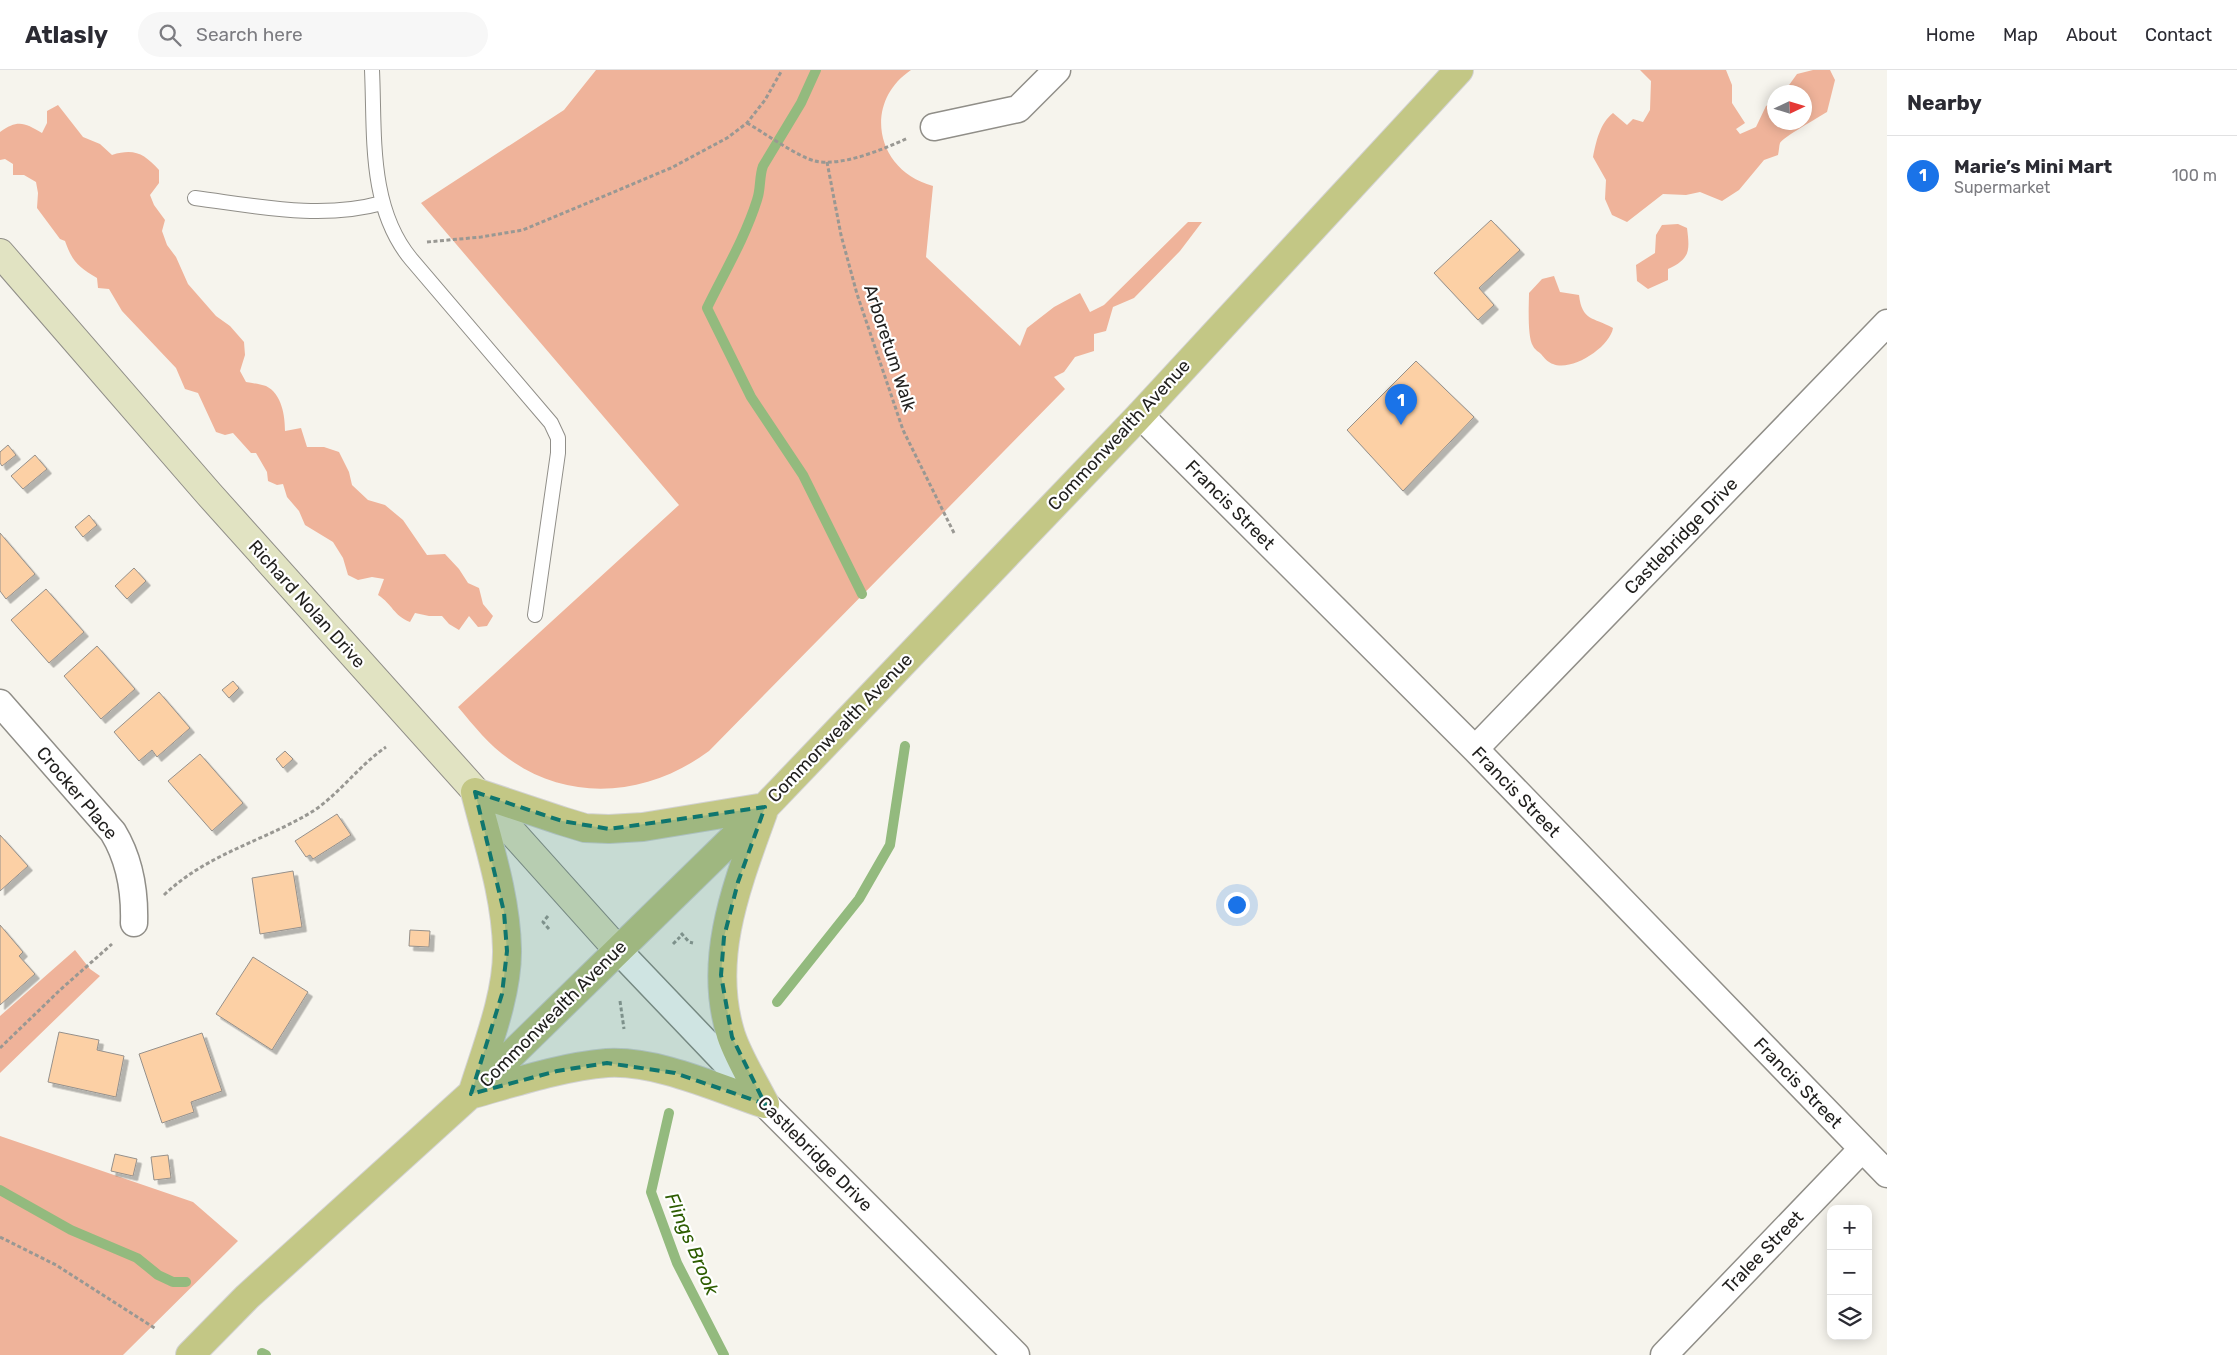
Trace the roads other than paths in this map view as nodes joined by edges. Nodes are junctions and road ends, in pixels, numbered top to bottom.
1 (372, 70) edge
2 (1057, 70) edge
3 (1458, 70) edge
4 (934, 127) road end
5 (194, 198) dead end
6 (382, 203) junction
7 (0, 253) edge
8 (1887, 323) edge
9 (1140, 415) junction
10 (535, 615) dead end
11 (0, 703) edge
12 (1475, 749) junction
13 (475, 792) junction
14 (765, 807) junction
15 (134, 924) road end
16 (618, 950) junction
17 (471, 1094) junction
18 (765, 1104) junction
19 (1862, 1149) junction
20 (1887, 1174) edge
21 (190, 1355) edge
22 (1016, 1355) edge
23 (1664, 1355) edge

1 - 6 lane
2 - 4 street
3 - 9 main road, Commonwealth Avenue
5 - 6 lane
6 - 10 lane
7 - 13 main road, Richard Nolan Drive
8 - 12 street, Castlebridge Drive
9 - 12 street, Francis Street
9 - 14 main road, Commonwealth Avenue
11 - 15 street, Crocker Place
12 - 19 street, Francis Street
13 - 14 main road
13 - 16 main road, Richard Nolan Drive
13 - 17 main road
14 - 16 main road, Commonwealth Avenue
14 - 18 main road
16 - 17 main road, Commonwealth Avenue
16 - 18 street, Castlebridge Drive
17 - 18 main road
17 - 21 main road, Commonwealth Avenue
18 - 22 street, Castlebridge Drive
19 - 20 street, Francis Street
19 - 23 street, Tralee Street

